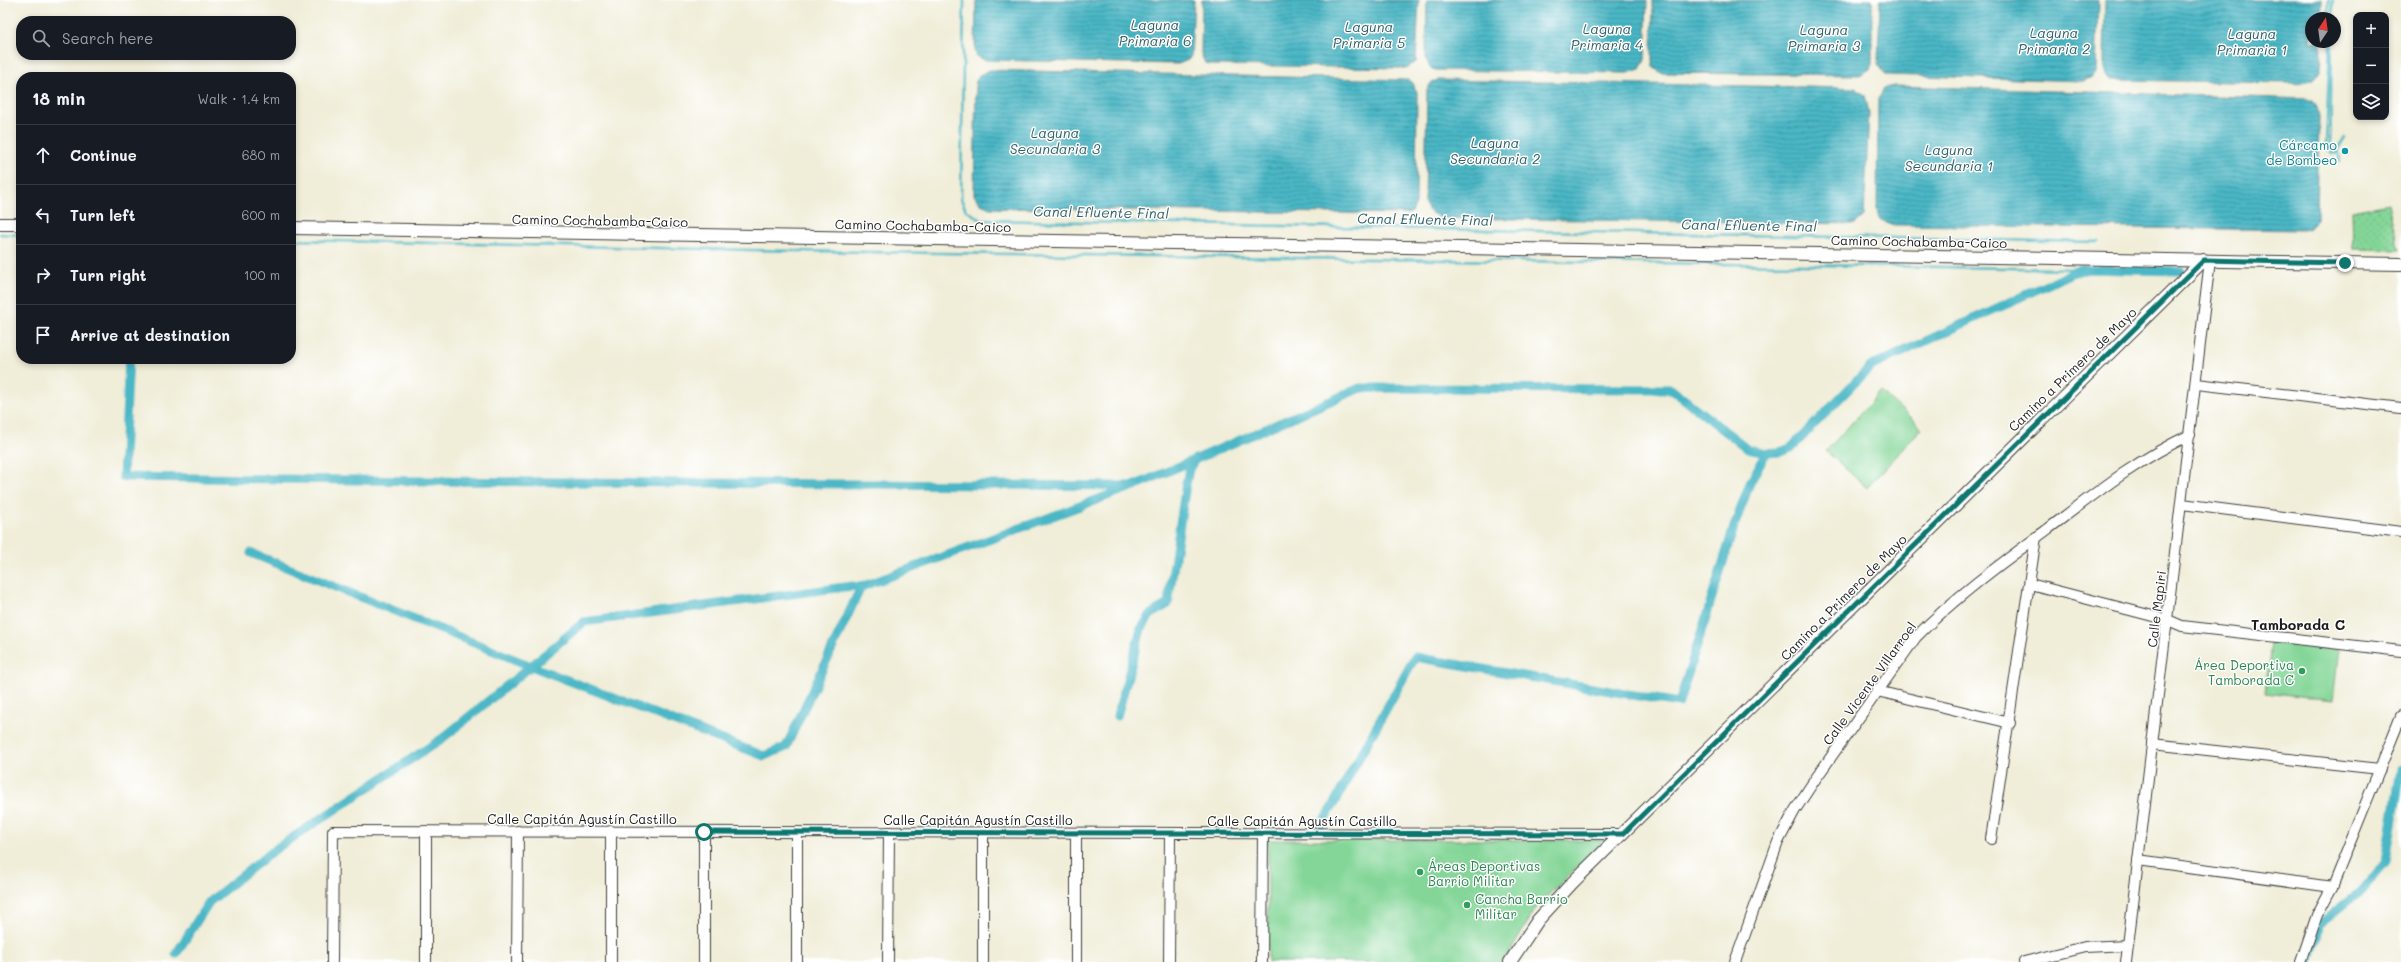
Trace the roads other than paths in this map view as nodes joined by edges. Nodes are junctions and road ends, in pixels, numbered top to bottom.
1 (0, 224) edge
2 (16, 224) edge
3 (296, 228) edge
4 (2207, 260) junction
5 (2401, 264) edge
6 (2197, 384) junction
7 (2401, 408) edge
8 (2190, 435) junction
9 (2182, 504) junction
10 (2401, 532) edge
11 (2036, 537) junction
12 (2030, 584) junction
13 (2168, 620) junction
14 (2401, 651) edge
15 (1877, 691) junction
16 (2401, 716) edge
17 (2010, 723) junction
18 (2152, 744) junction
19 (2380, 769) junction
20 (426, 831) junction
21 (518, 831) junction
22 (611, 831) junction
23 (704, 832) junction
24 (798, 832) junction
25 (889, 832) junction
26 (983, 832) junction
27 (1076, 833) junction
28 (1170, 833) junction
29 (1263, 833) junction
30 (1623, 834) junction
31 (1991, 839) dead end
32 (2138, 860) junction
33 (2332, 887) junction
34 (2128, 945) junction
35 (332, 962) edge
36 (426, 962) edge
37 (518, 962) edge
38 (611, 962) edge
39 (704, 962) edge
40 (797, 962) edge
41 (888, 962) edge
42 (983, 962) edge
43 (1076, 962) edge
44 (1169, 962) edge
45 (1262, 962) edge
46 (1510, 962) edge
47 (1734, 962) edge
48 (2024, 962) edge
49 (2126, 962) edge
50 (2301, 962) edge

1 - 2 main road
3 - 4 main road, Camino Cochabamba-Caico
4 - 5 main road, Camino Cochabamba-Caico
4 - 6 street, Calle Mapiri
4 - 30 main road, Camino a Primero de Mayo
6 - 7 street
6 - 8 street, Calle Mapiri
8 - 9 street, Calle Mapiri
8 - 11 street, Calle Vicente Villarroel
9 - 10 street
9 - 13 street, Calle Mapiri
11 - 12 street
11 - 15 street, Calle Vicente Villarroel
12 - 13 street
12 - 17 street
13 - 14 street
13 - 18 street, Calle Mapiri
15 - 17 street
15 - 47 street, Calle Vicente Villarroel
16 - 19 street
17 - 31 street
18 - 19 street
18 - 32 street, Calle Mapiri
19 - 33 street
20 - 21 street, Calle Capitán Agustín Castillo
20 - 35 street, Calle Capitán Agustín Castillo
20 - 36 street
21 - 22 street, Calle Capitán Agustín Castillo
21 - 37 street
22 - 23 street, Calle Capitán Agustín Castillo
22 - 38 street
23 - 24 street, Calle Capitán Agustín Castillo
23 - 39 street
24 - 25 street, Calle Capitán Agustín Castillo
24 - 40 street
25 - 26 street, Calle Capitán Agustín Castillo
25 - 41 street
26 - 27 street, Calle Capitán Agustín Castillo
26 - 42 street
27 - 28 street, Calle Capitán Agustín Castillo
27 - 43 street
28 - 29 street, Calle Capitán Agustín Castillo
28 - 44 street
29 - 30 street, Calle Capitán Agustín Castillo
29 - 45 street
30 - 46 main road, Camino a Primero de Mayo
32 - 33 street
32 - 34 street, Calle Mapiri
33 - 50 street
34 - 48 street
34 - 49 street, Calle Mapiri

